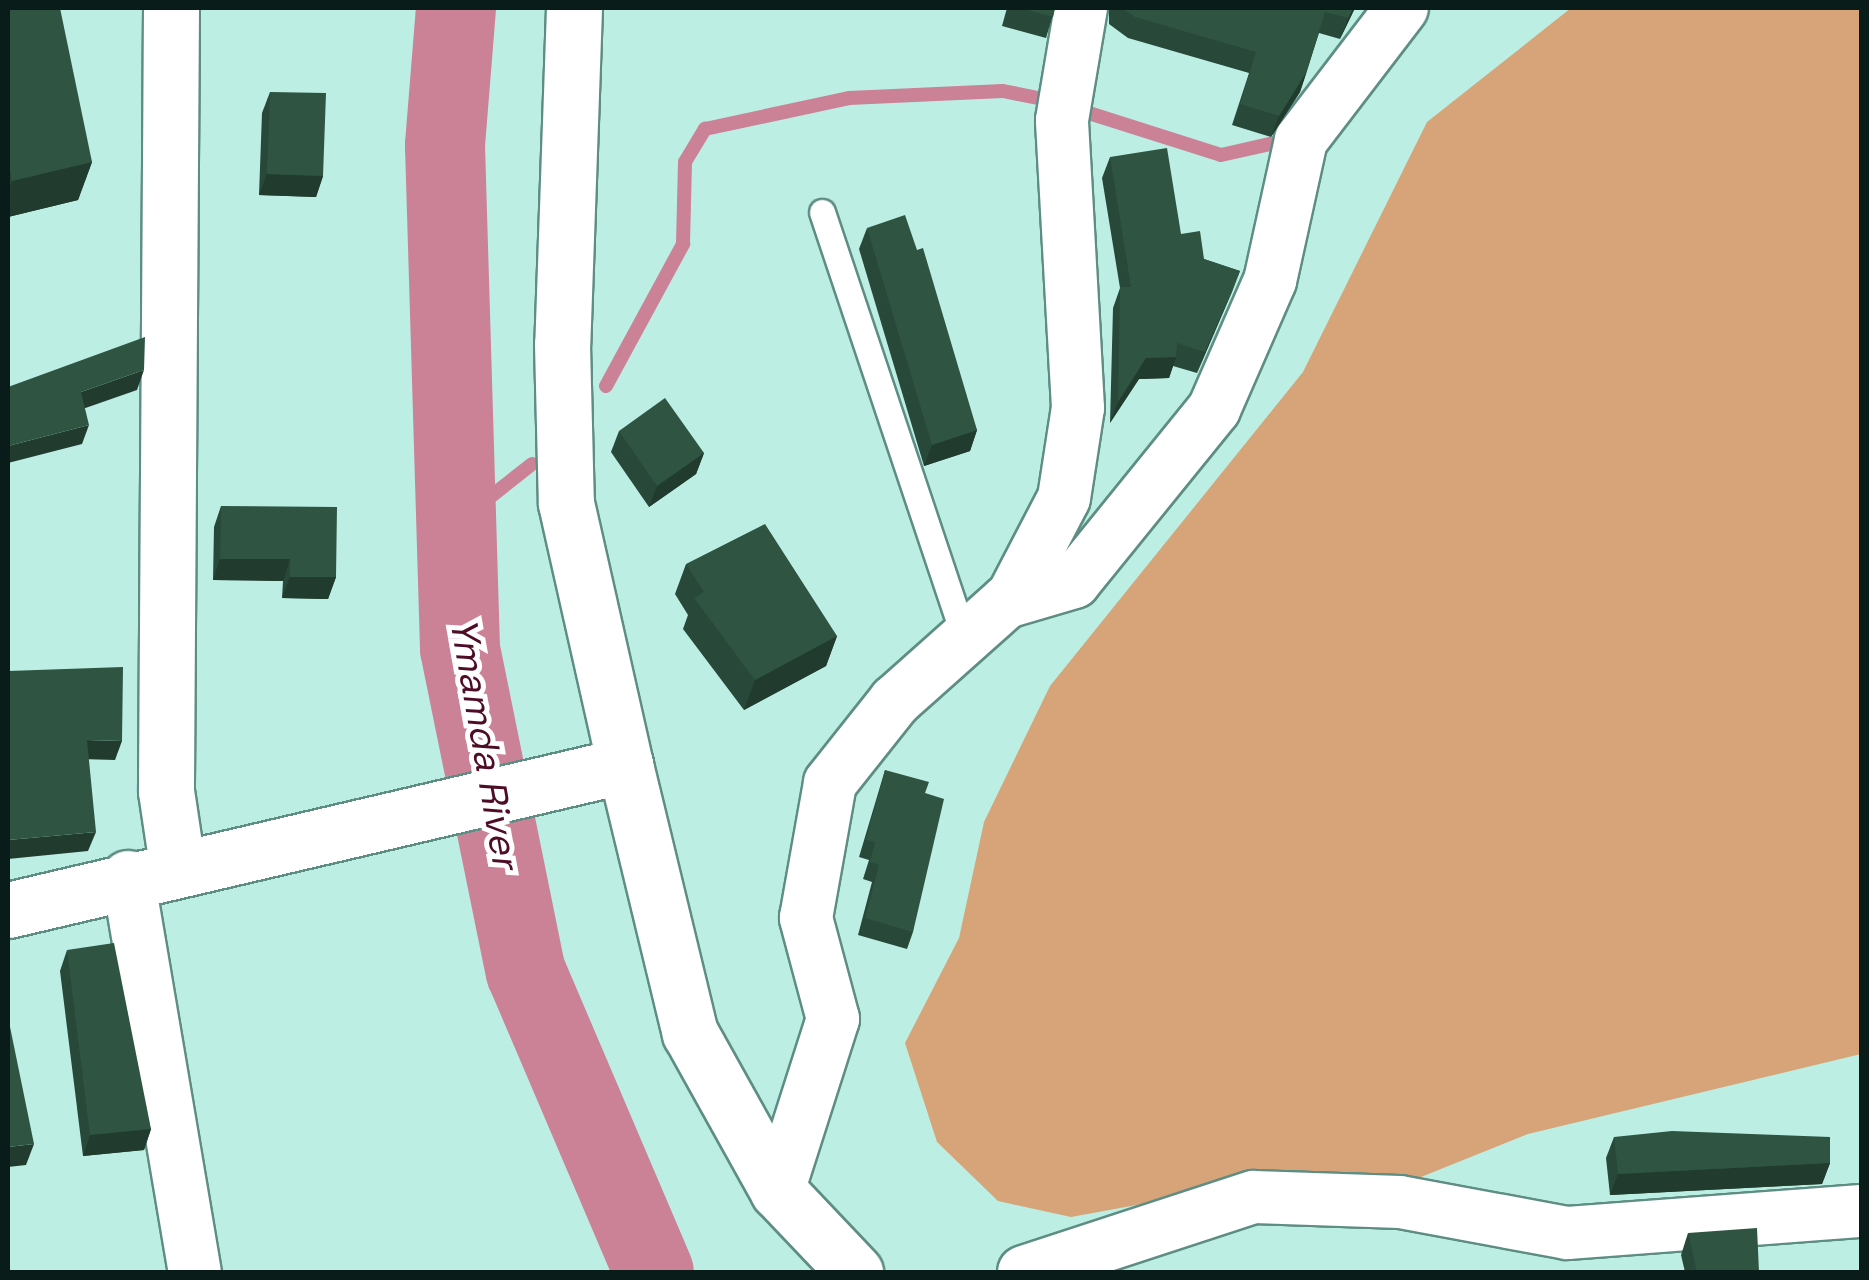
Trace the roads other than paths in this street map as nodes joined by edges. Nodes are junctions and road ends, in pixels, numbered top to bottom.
1 (172, 8) edge
2 (574, 8) edge
3 (1082, 8) edge
4 (1402, 8) edge
5 (822, 212) dead end
6 (1006, 602) junction
7 (965, 640) junction
8 (609, 770) junction
9 (153, 871) junction
10 (8, 910) edge
11 (778, 1191) junction
12 (1862, 1212) edge
13 (195, 1272) edge
14 (855, 1272) edge
15 (1024, 1272) edge

1 - 9 street
2 - 8 street
3 - 6 street
4 - 6 street
5 - 7 lane
6 - 7 street
7 - 11 street
8 - 9 street
8 - 11 street
9 - 10 street
9 - 13 street
11 - 14 street
12 - 15 street

